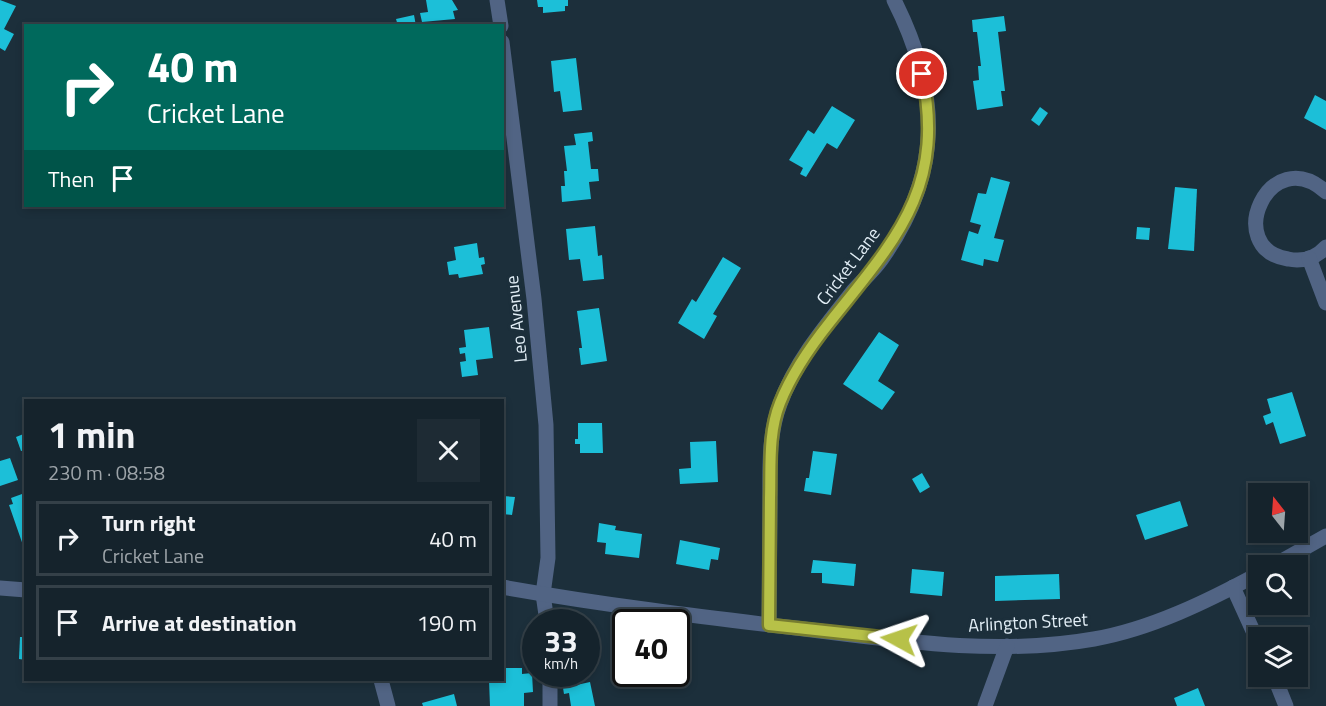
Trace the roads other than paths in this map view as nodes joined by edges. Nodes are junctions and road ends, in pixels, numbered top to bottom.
1 (497, 0) edge
2 (894, 0) edge
3 (501, 24) edge
4 (504, 58) edge
5 (1326, 192) edge
6 (1326, 247) edge
7 (1309, 258) junction
8 (1326, 303) edge
9 (1326, 536) edge
10 (1293, 555) edge
11 (1248, 579) edge
12 (504, 587) edge
13 (1233, 587) junction
14 (0, 588) edge
15 (24, 590) edge
16 (543, 594) junction
17 (545, 609) edge
18 (769, 625) junction
19 (1251, 627) edge
20 (1007, 646) junction
21 (381, 681) edge
22 (550, 687) edge
23 (1278, 687) edge
24 (388, 706) edge
25 (550, 706) edge
26 (984, 706) edge
27 (1286, 706) edge

1 - 3 street
2 - 18 street, Cricket Lane
4 - 16 street, Leo Avenue
5 - 7 street
6 - 7 street
7 - 8 street
9 - 10 street
11 - 13 street, Arlington Street
12 - 16 street, Arlington Street
13 - 19 street
13 - 20 street, Arlington Street
14 - 15 street
16 - 17 street, Leo Avenue
16 - 18 street, Arlington Street
18 - 20 street, Arlington Street
20 - 26 street
21 - 24 street
22 - 25 street
23 - 27 street

